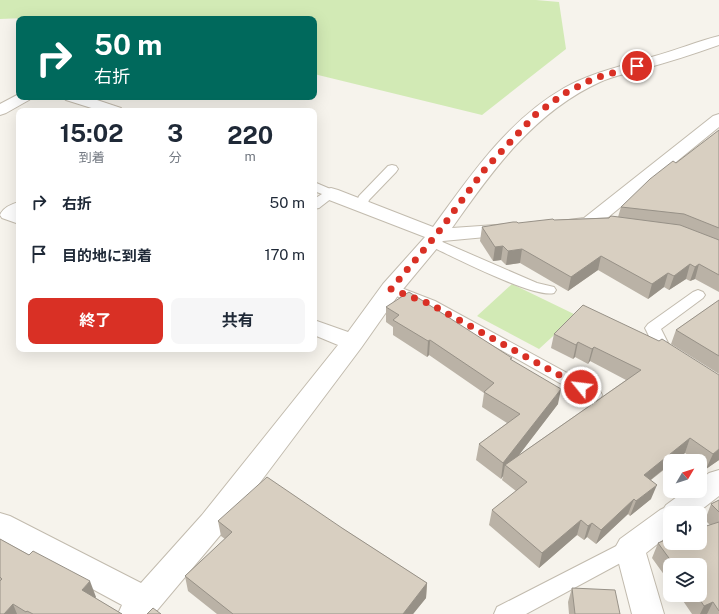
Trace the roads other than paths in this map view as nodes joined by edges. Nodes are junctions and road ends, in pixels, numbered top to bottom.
1 (719, 40) edge
2 (18, 100) edge
3 (83, 100) edge
4 (108, 108) edge
5 (0, 110) edge
6 (719, 119) edge
7 (392, 169) dead end
8 (317, 187) edge
9 (331, 194) junction
10 (317, 203) edge
11 (361, 205) junction
12 (16, 210) edge
13 (16, 217) edge
14 (550, 226) edge
15 (527, 228) edge
16 (434, 238) junction
17 (391, 289) junction
18 (549, 290) dead end
19 (698, 295) dead end
20 (317, 328) edge
21 (353, 342) junction
22 (682, 360) edge
23 (594, 395) dead end
24 (719, 481) edge
25 (685, 506) edge
26 (663, 523) edge
27 (0, 525) edge
28 (630, 548) junction
29 (139, 608) edge
30 (505, 614) edge
31 (648, 614) edge

1 - 16 street
2 - 5 street
3 - 4 street
6 - 14 street
7 - 11 lane
8 - 9 lane
9 - 10 lane
9 - 11 street
11 - 16 street
12 - 13 street
15 - 16 street
16 - 17 street
16 - 18 lane
17 - 21 street
17 - 23 lane
19 - 22 lane
20 - 21 street
21 - 29 street
24 - 25 street
26 - 28 street
27 - 29 street
28 - 30 lane
28 - 31 street

